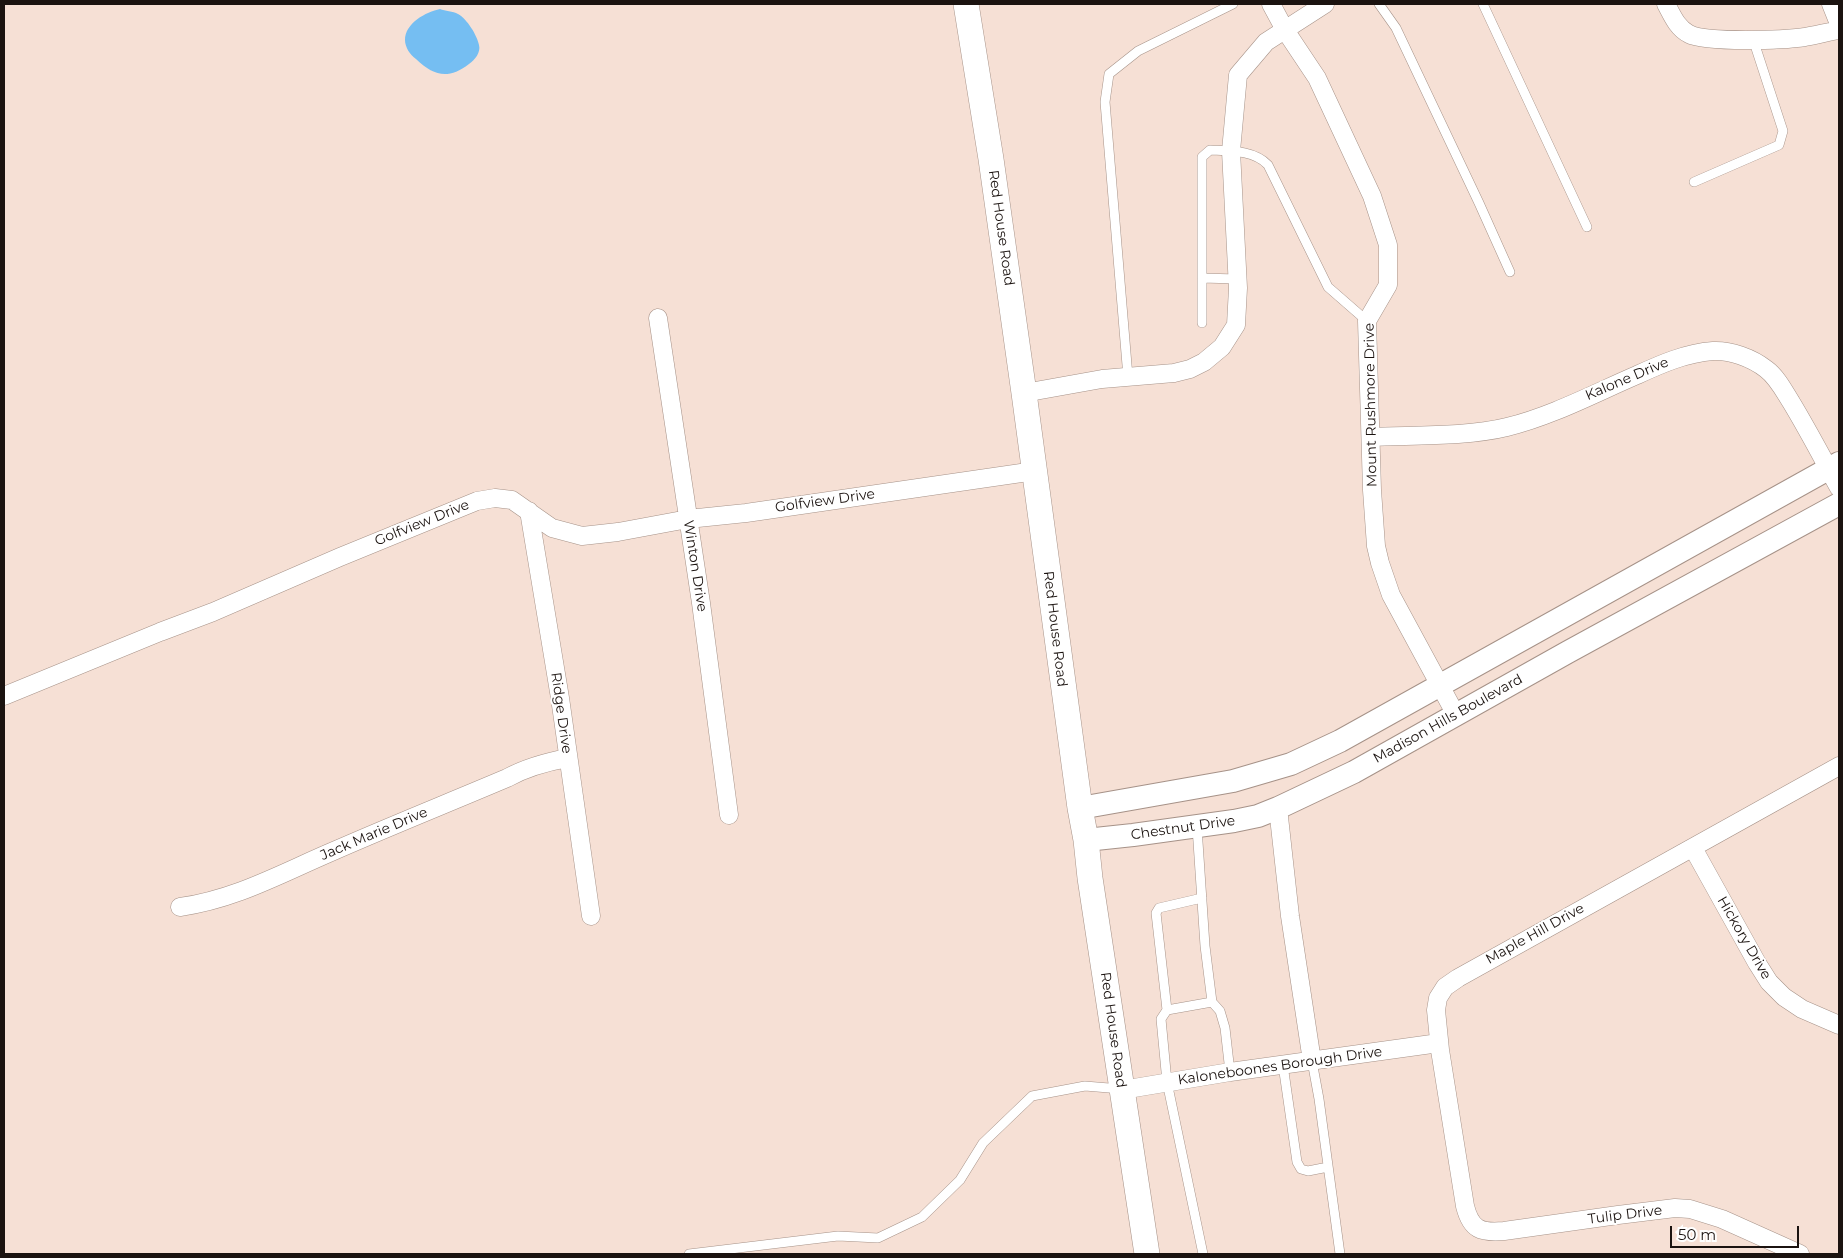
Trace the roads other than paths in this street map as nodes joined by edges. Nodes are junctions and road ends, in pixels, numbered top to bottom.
1 (966, 4) edge
2 (1233, 4) edge
3 (1271, 4) edge
4 (1325, 4) edge
5 (1379, 4) edge
6 (1483, 4) edge
7 (1666, 4) edge
8 (1831, 4) edge
9 (1839, 24) edge
10 (1284, 30) junction
11 (1839, 30) edge
12 (1753, 39) junction
13 (1231, 151) junction
14 (1694, 182) dead end
15 (1587, 228) dead end
16 (1510, 272) dead end
17 (1202, 278) junction
18 (1237, 279) junction
19 (658, 318) dead end
20 (1367, 321) junction
21 (1202, 323) dead end
22 (1128, 377) junction
23 (1024, 393) junction
24 (1371, 437) junction
25 (1035, 471) junction
26 (1836, 473) edge
27 (1839, 504) edge
28 (529, 511) junction
29 (688, 519) junction
30 (4, 696) edge
31 (1448, 700) junction
32 (568, 758) junction
33 (1839, 766) edge
34 (1080, 808) junction
35 (1278, 808) junction
36 (729, 815) dead end
37 (1197, 827) junction
38 (1086, 840) junction
39 (1692, 848) junction
40 (1202, 898) junction
41 (180, 907) dead end
42 (591, 916) dead end
43 (1212, 1002) junction
44 (1167, 1010) junction
45 (1839, 1026) edge
46 (1439, 1043) junction
47 (1312, 1061) junction
48 (1283, 1065) junction
49 (1230, 1072) junction
50 (1167, 1082) junction
51 (1122, 1090) junction
52 (1328, 1167) junction
53 (1473, 1225) joint
54 (689, 1254) edge
55 (1147, 1254) edge
56 (1203, 1254) edge
57 (1340, 1254) edge
58 (1800, 1254) edge

1 - 23 main road, Red House Road
2 - 22 lane
3 - 10 street, Mount Rushmore Drive
4 - 10 street
5 - 16 lane
6 - 15 lane
7 - 12 street
8 - 9 street
10 - 13 street
10 - 20 street, Mount Rushmore Drive
11 - 12 street
12 - 14 lane
13 - 17 lane
13 - 18 street
13 - 20 lane
17 - 18 lane
17 - 21 lane
18 - 22 street
19 - 29 street, Winton Drive
20 - 24 street, Mount Rushmore Drive
22 - 23 street
23 - 25 main road, Red House Road
24 - 26 street, Kalone Drive
24 - 31 street, Mount Rushmore Drive
25 - 29 street, Golfview Drive
25 - 34 main road, Red House Road
26 - 31 street, Madison Hills Boulevard
27 - 31 street, Madison Hills Boulevard
28 - 29 street, Golfview Drive
28 - 30 street, Golfview Drive
28 - 32 street, Ridge Drive
29 - 36 street, Winton Drive
31 - 34 street, Madison Hills Boulevard
31 - 35 street, Madison Hills Boulevard
32 - 41 street, Jack Marie Drive
32 - 42 street, Ridge Drive
33 - 39 street, Maple Hill Drive
34 - 38 main road, Red House Road
35 - 37 street, Chestnut Drive
35 - 47 street
37 - 38 street, Chestnut Drive
37 - 40 lane
38 - 51 main road, Red House Road
39 - 45 street, Hickory Drive
39 - 46 street, Maple Hill Drive
40 - 43 lane
40 - 44 lane
43 - 44 lane
43 - 49 lane
44 - 50 lane
46 - 47 street, Kaloneboones Borough Drive
46 - 53 street, Maple Hill Drive
47 - 48 street, Kaloneboones Borough Drive
47 - 52 lane
48 - 49 street, Kaloneboones Borough Drive
48 - 52 lane
49 - 50 street, Kaloneboones Borough Drive
50 - 51 street, Kaloneboones Borough Drive
50 - 56 lane
51 - 54 lane
51 - 55 main road, Red House Road
52 - 57 lane
53 - 58 street, Tulip Drive

